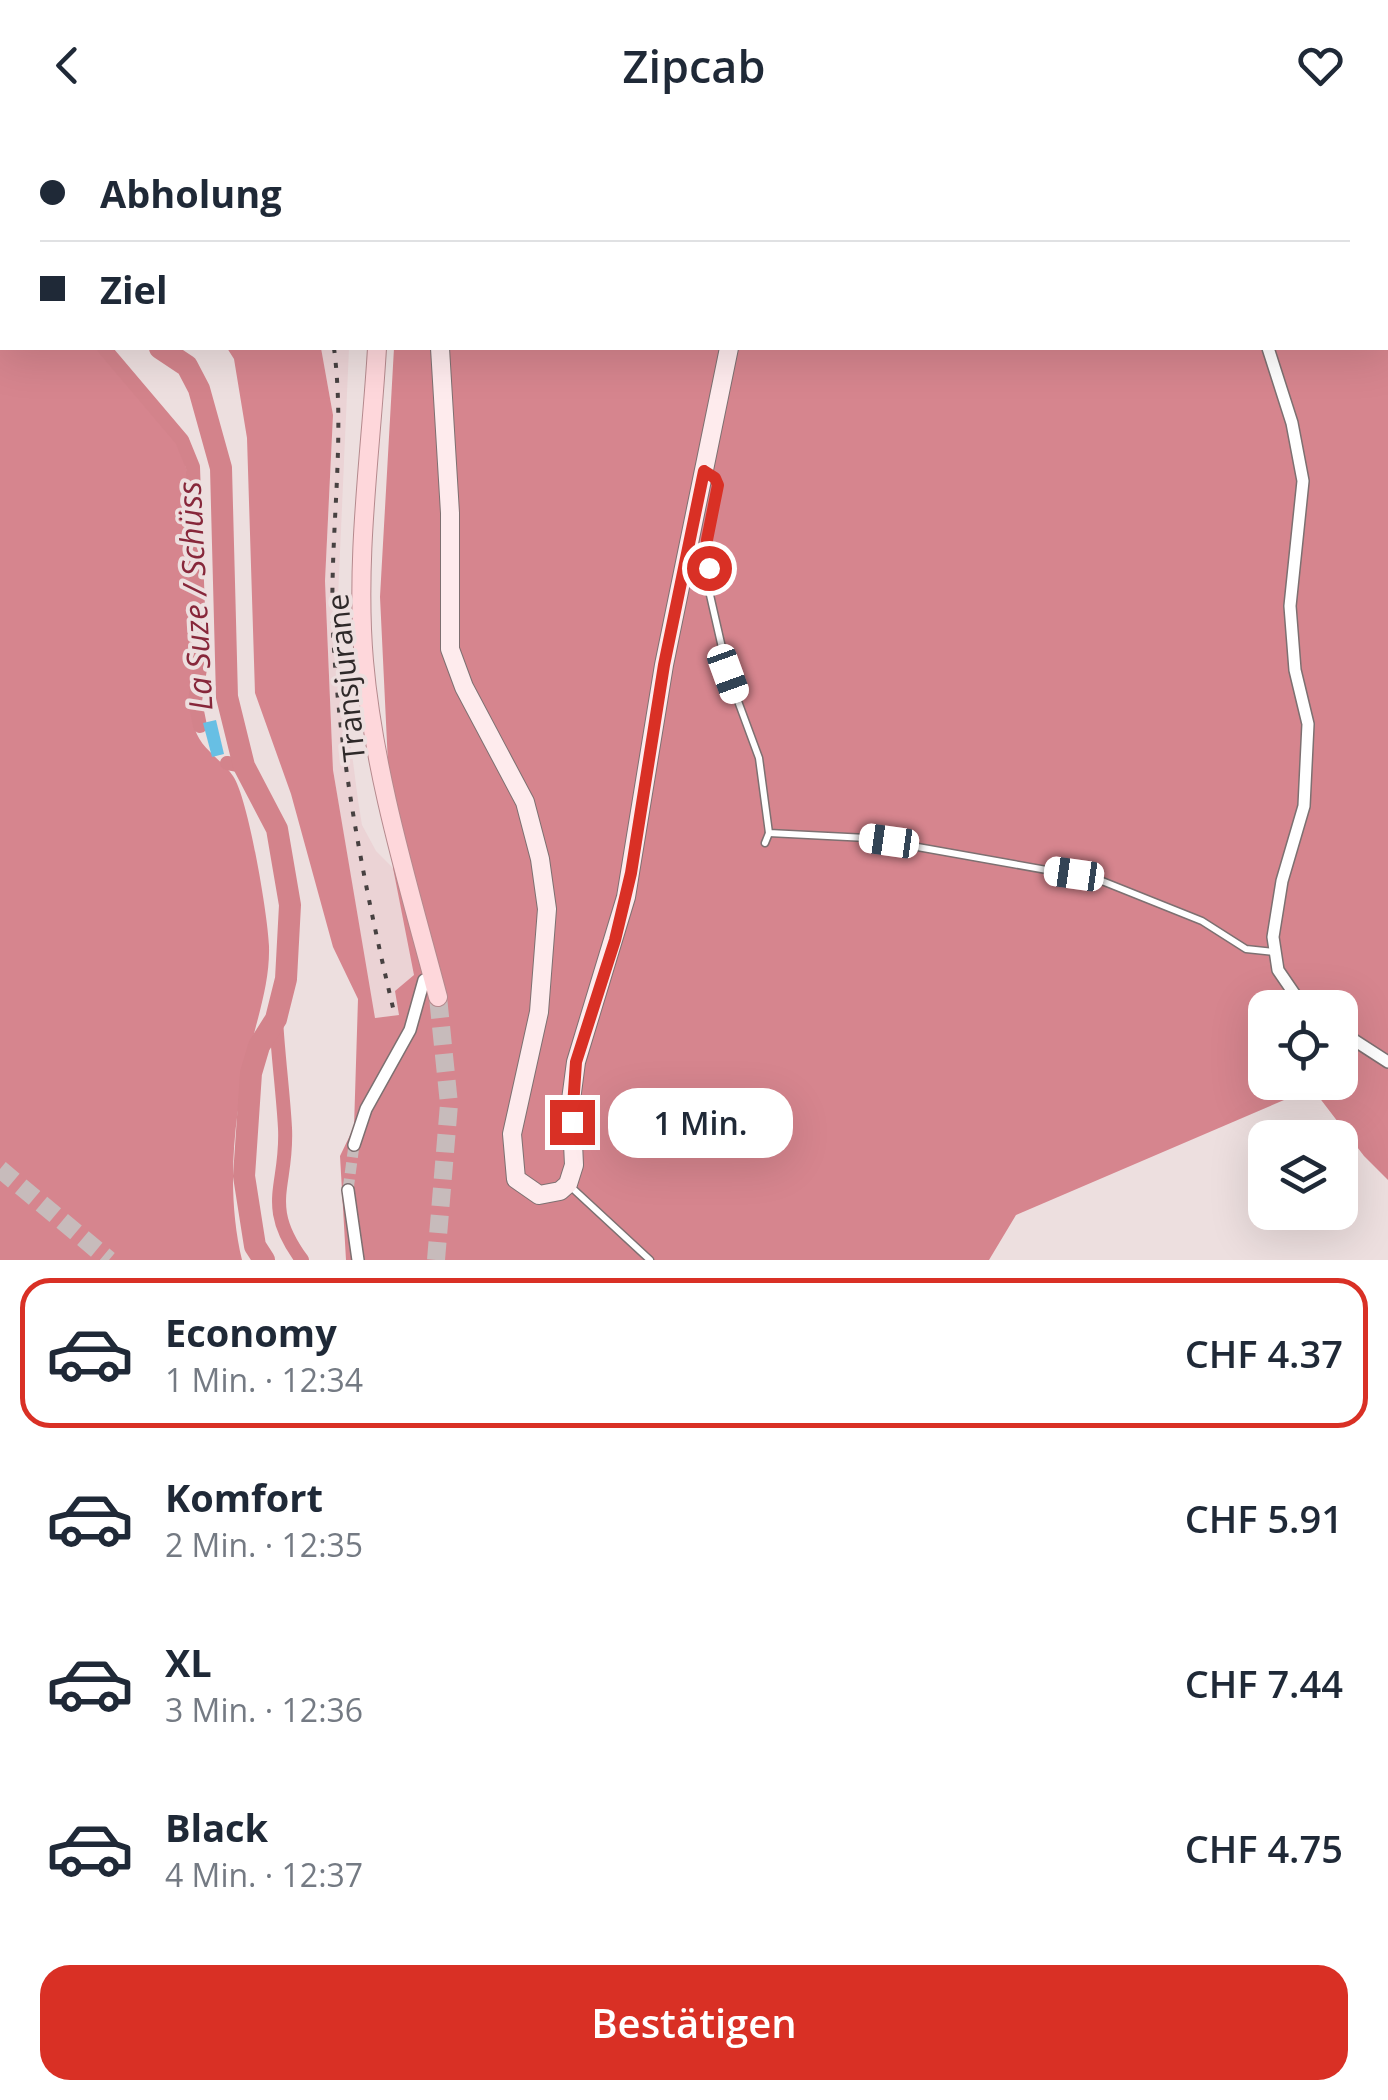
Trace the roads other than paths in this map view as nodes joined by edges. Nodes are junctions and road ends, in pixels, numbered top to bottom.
1 (378, 350) edge
2 (440, 350) edge
3 (729, 350) edge
4 (1269, 350) edge
5 (704, 471) junction
6 (769, 833) junction
7 (765, 843) dead end
8 (1274, 952) junction
9 (426, 971) junction
10 (1290, 990) edge
11 (438, 998) tunnel mouth
12 (1358, 1042) edge
13 (1388, 1062) edge
14 (354, 1145) tunnel mouth
15 (568, 1184) junction
16 (348, 1190) tunnel mouth
17 (358, 1260) edge
18 (650, 1260) edge

1 - 9 main road, Transjurane
2 - 15 street
3 - 5 street
4 - 8 street
5 - 6 lane
5 - 15 street
6 - 7 lane
6 - 8 lane
8 - 10 street
9 - 11 main road, Transjurane
9 - 14 street
12 - 13 street
15 - 18 lane
16 - 17 street

